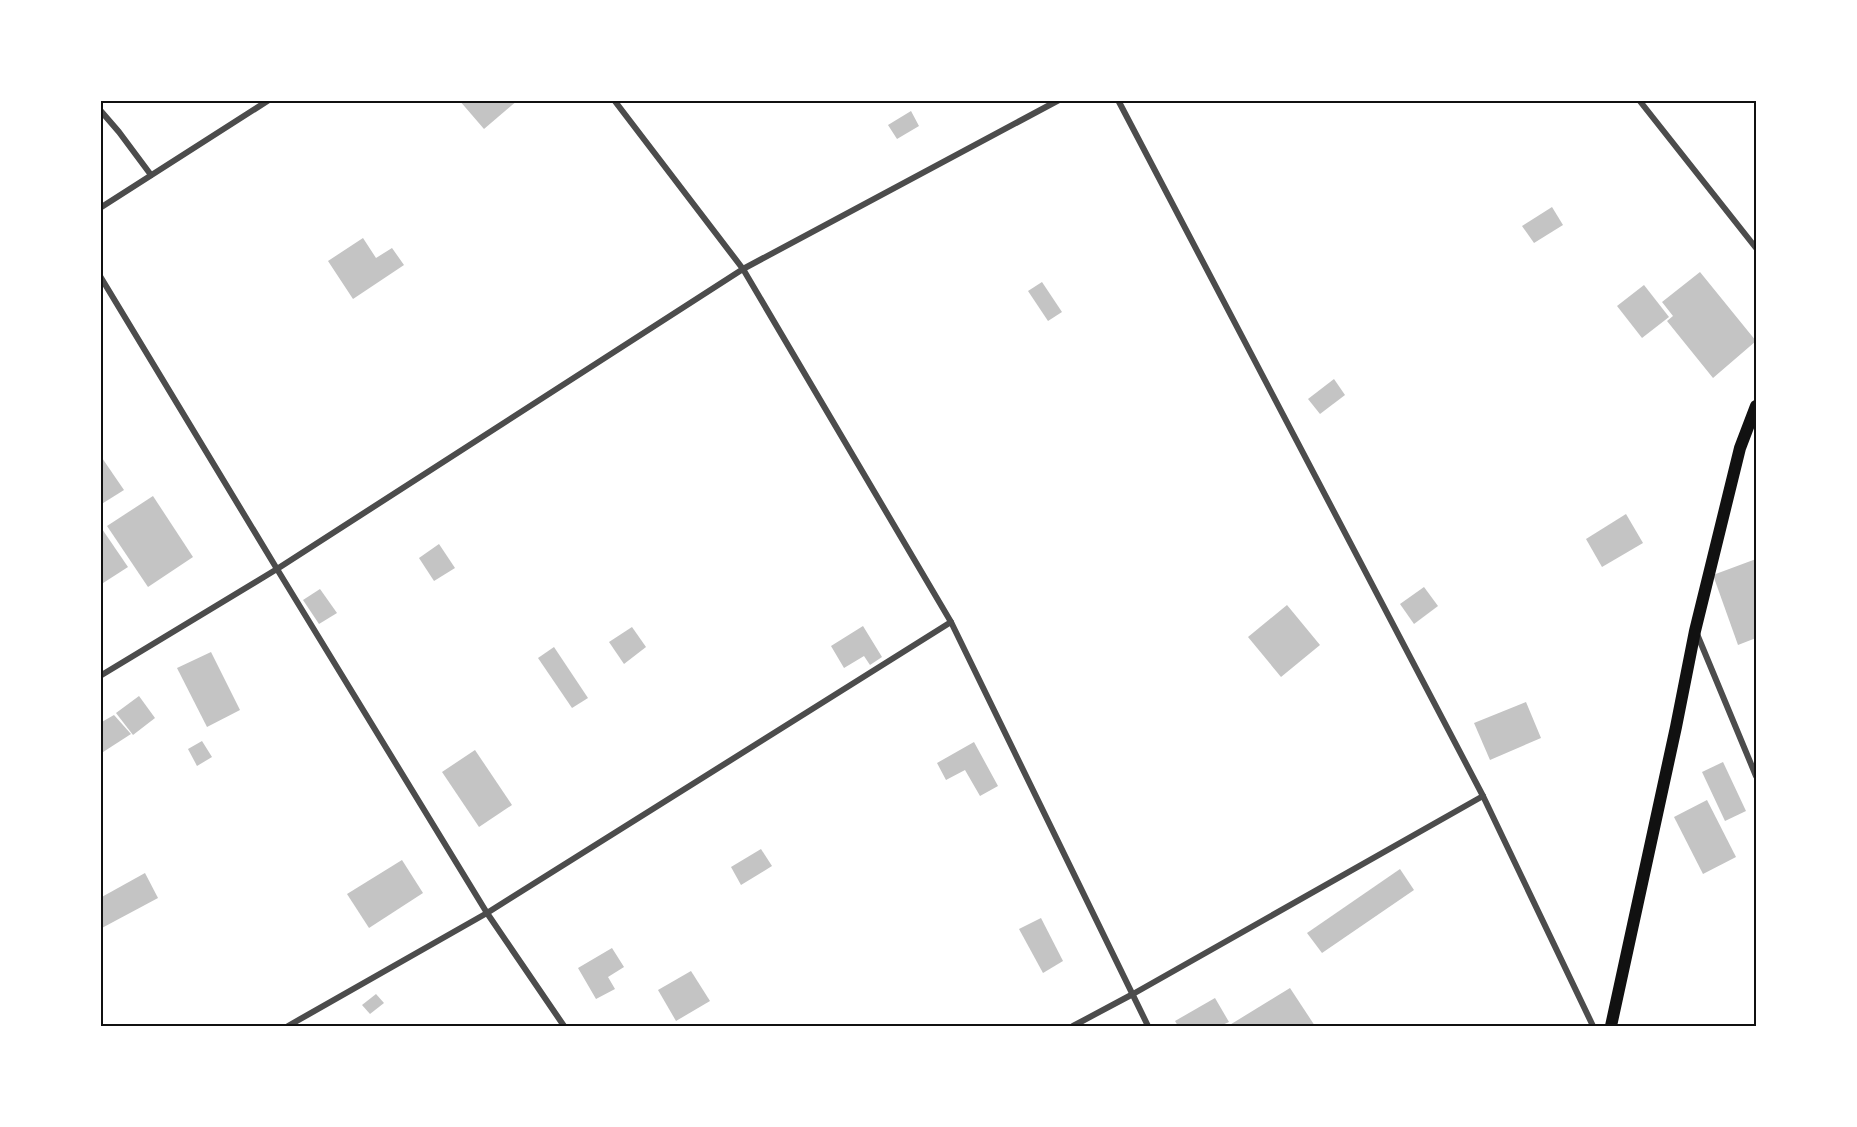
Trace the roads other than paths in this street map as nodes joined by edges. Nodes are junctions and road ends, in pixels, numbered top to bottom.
1 (269, 100) edge
2 (614, 100) edge
3 (1059, 100) edge
4 (1118, 100) edge
5 (1639, 100) edge
6 (100, 110) edge
7 (151, 175) junction
8 (100, 208) edge
9 (1756, 248) edge
10 (744, 269) junction
11 (100, 276) edge
12 (1756, 406) edge
13 (277, 570) junction
14 (951, 622) junction
15 (1695, 631) junction
16 (100, 676) edge
17 (1756, 777) edge
18 (1483, 796) junction
19 (487, 913) junction
20 (1133, 994) junction
21 (288, 1026) edge
22 (564, 1026) edge
23 (1073, 1026) edge
24 (1148, 1026) edge
25 (1593, 1026) edge
26 (1611, 1026) edge

1 - 7 street
2 - 10 street
3 - 10 street
4 - 18 street
5 - 9 street
6 - 7 street
7 - 8 street
10 - 13 street
10 - 14 street
11 - 13 street
12 - 15 main road
13 - 16 street
13 - 19 street
14 - 19 street
14 - 20 street
15 - 17 street
15 - 26 main road
18 - 20 street
18 - 25 street
19 - 21 street
19 - 22 street
20 - 23 street
20 - 24 street

